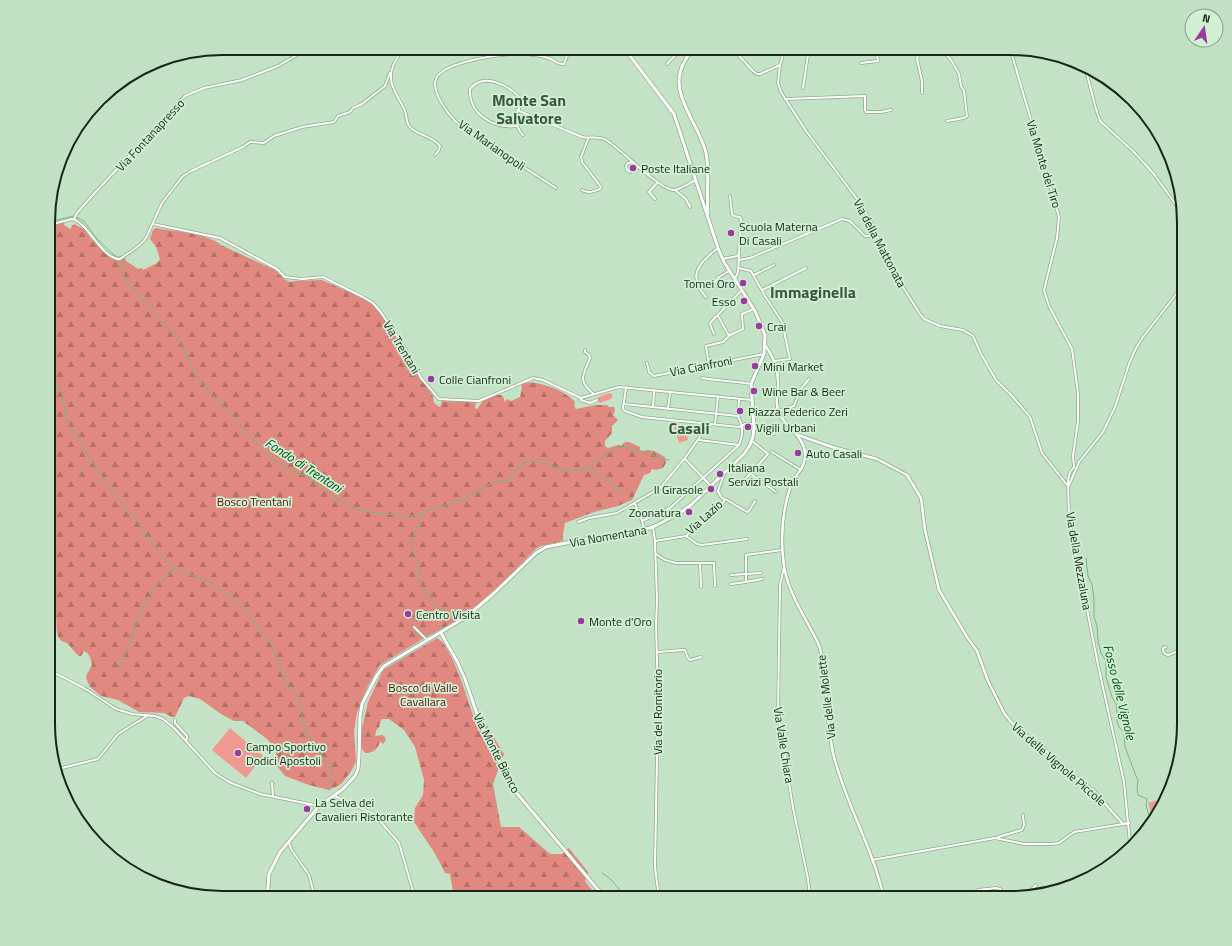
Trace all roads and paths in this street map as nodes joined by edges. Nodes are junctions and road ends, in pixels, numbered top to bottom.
1 (297, 55) edge
2 (399, 55) edge
3 (505, 55) edge
4 (531, 55) edge
5 (568, 55) edge
6 (629, 55) edge
7 (675, 55) edge
8 (688, 55) edge
9 (738, 55) edge
10 (783, 55) edge
11 (808, 55) edge
12 (877, 55) edge
13 (918, 55) edge
14 (947, 55) edge
15 (1012, 55) edge
16 (861, 63) dead end
17 (667, 64) dead end
18 (780, 66) junction
19 (390, 73) junction
20 (1087, 74) edge
21 (803, 88) dead end
22 (922, 93) dead end
23 (785, 99) junction
24 (518, 110) junction
25 (891, 110) dead end
26 (946, 121) dead end
27 (517, 126) junction
28 (522, 135) dead end
29 (588, 139) junction
30 (435, 155) dead end
31 (634, 162) junction
32 (630, 172) dead end
33 (696, 180) junction
34 (657, 183) junction
35 (556, 188) dead end
36 (582, 190) dead end
37 (674, 190) junction
38 (730, 196) dead end
39 (655, 199) dead end
40 (1177, 206) edge
41 (690, 207) dead end
42 (74, 217) junction
43 (708, 219) junction
44 (55, 224) edge
45 (153, 224) junction
46 (876, 233) junction
47 (718, 248) junction
48 (738, 256) junction
49 (723, 259) junction
50 (739, 260) junction
51 (774, 265) dead end
52 (739, 268) junction
53 (806, 268) dead end
54 (730, 270) junction
55 (754, 275) junction
56 (735, 279) junction
57 (710, 288) dead end
58 (742, 290) junction
59 (762, 290) junction
60 (1177, 293) edge
61 (706, 297) dead end
62 (754, 309) junction
63 (718, 316) junction
64 (714, 334) dead end
65 (729, 336) junction
66 (765, 345) junction
67 (585, 350) dead end
68 (764, 354) junction
69 (774, 361) junction
70 (647, 363) dead end
71 (709, 365) junction
72 (702, 378) dead end
73 (810, 379) dead end
74 (751, 384) junction
75 (626, 388) junction
76 (654, 392) junction
77 (670, 393) junction
78 (594, 395) junction
79 (718, 396) junction
80 (581, 398) junction
81 (739, 399) junction
82 (597, 400) dead end
83 (752, 400) junction
84 (624, 404) junction
85 (653, 407) junction
86 (668, 408) junction
87 (778, 412) junction
88 (716, 414) junction
89 (738, 416) junction
90 (712, 424) junction
91 (715, 424) junction
92 (742, 426) junction
93 (754, 426) junction
94 (774, 434) dead end
95 (798, 435) junction
96 (699, 440) junction
97 (752, 440) junction
98 (739, 445) junction
99 (772, 452) dead end
100 (685, 459) junction
101 (800, 470) junction
102 (724, 473) junction
103 (751, 474) junction
104 (704, 478) junction
105 (740, 485) dead end
106 (712, 486) junction
107 (1068, 486) junction
108 (776, 492) dead end
109 (724, 499) junction
110 (755, 501) dead end
111 (635, 504) junction
112 (642, 521) junction
113 (578, 522) dead end
114 (653, 527) junction
115 (644, 530) junction
116 (686, 536) junction
117 (747, 539) dead end
118 (655, 541) junction
119 (782, 550) junction
120 (655, 554) junction
121 (700, 563) junction
122 (784, 568) junction
123 (761, 573) dead end
124 (746, 574) junction
125 (731, 575) dead end
126 (762, 580) dead end
127 (746, 582) junction
128 (731, 584) dead end
129 (715, 586) dead end
130 (701, 587) dead end
131 (414, 627) dead end
132 (441, 633) junction
133 (427, 640) junction
134 (1166, 647) dead end
135 (657, 652) junction
136 (1177, 652) edge
137 (701, 657) dead end
138 (55, 674) edge
139 (148, 716) junction
140 (175, 720) dead end
141 (185, 740) junction
142 (61, 768) edge
143 (272, 783) dead end
144 (273, 796) junction
145 (335, 796) junction
146 (319, 806) junction
147 (1023, 815) dead end
148 (1128, 821) junction
149 (1123, 824) junction
150 (993, 838) junction
151 (1130, 840) edge
152 (288, 842) junction
153 (872, 860) junction
154 (1036, 885) dead end
155 (1032, 890) edge
156 (268, 891) edge
157 (313, 891) edge
158 (413, 891) edge
159 (599, 891) edge
160 (658, 891) edge
161 (809, 891) edge
162 (882, 891) edge
163 (977, 891) edge
164 (1002, 891) edge

1 - 42 street, Via Fontanapresso
2 - 19 street
3 - 35 street, Via Marianopoli
4 - 5 street, Via Marianopoli
6 - 33 main road, Via Nomentana
7 - 17 street
8 - 43 main road
9 - 18 street
10 - 18 street, Via della Mattonata
11 - 21 street
12 - 16 street
13 - 22 street
14 - 26 street
15 - 107 street, Via Monte del Tiro
18 - 23 street, Via della Mattonata
19 - 30 street
19 - 45 street
20 - 40 street
23 - 25 street
23 - 46 street, Via della Mattonata
24 - 27 street
24 - 27 street
24 - 29 street
27 - 28 street
29 - 31 street
29 - 36 street
31 - 32 street
31 - 34 street
33 - 37 street
33 - 43 main road, Via Nomentana
34 - 37 street
34 - 39 street
37 - 41 street
38 - 48 street
42 - 44 street
42 - 45 street
43 - 47 main road, Via Nomentana
45 - 80 street, Via Trentani
46 - 50 street
46 - 107 street, Via della Mattonata
47 - 49 main road, Via Nomentana
47 - 61 street
48 - 49 street
48 - 50 street
49 - 54 main road, Via Nomentana
50 - 52 street
51 - 55 street
52 - 55 street
52 - 56 street
53 - 59 street
54 - 56 main road, Via Nomentana
54 - 57 street
55 - 59 street
56 - 58 main road, Via Nomentana
58 - 62 main road, Via Nomentana
58 - 63 street
59 - 69 street
60 - 107 street, Via della Mezzaluna
62 - 65 street
62 - 66 main road, Via Nomentana
63 - 64 street
63 - 65 street
65 - 71 street
66 - 68 main road, Via Nomentana
66 - 69 street
67 - 78 street
68 - 71 street, Via Cianfroni
68 - 74 main road, Via Nomentana
69 - 87 street
70 - 71 street, Via Cianfroni
72 - 74 street
73 - 87 street
74 - 83 main road, Via Nomentana
75 - 76 street
75 - 78 street
75 - 84 street
76 - 77 street
76 - 85 street
77 - 79 street
77 - 86 street
78 - 80 street
79 - 81 street
79 - 88 street
80 - 82 street
81 - 83 street
81 - 89 street
83 - 93 main road, Via Nomentana
84 - 85 street
84 - 90 street
85 - 86 street
86 - 88 street
87 - 95 street, Via delle Molette
88 - 89 street
88 - 91 street
89 - 92 street
90 - 91 street
90 - 96 street
91 - 92 street
92 - 93 street
92 - 98 street
93 - 94 street
93 - 97 main road, Via Nomentana
95 - 101 street, Via delle Molette
95 - 149 street, Via delle Vignole Piccole
96 - 98 street
96 - 100 street
97 - 102 main road, Via Nomentana
97 - 103 street
98 - 104 street
99 - 101 street
100 - 104 street
100 - 111 street
101 - 119 street, Via delle Molette
102 - 106 main road, Via Nomentana
102 - 109 street, Via Lazio
103 - 105 street
103 - 108 street
104 - 106 street
104 - 112 street
106 - 114 main road, Via Nomentana
107 - 148 street, Via della Mezzaluna
109 - 110 street
109 - 116 street, Via Lazio
111 - 112 street
111 - 113 street
112 - 115 street
114 - 115 main road, Via Nomentana
114 - 118 street, Via del Romitorio
115 - 132 main road, Via Nomentana
116 - 117 street
116 - 118 street, Via Lazio
118 - 120 street, Via del Romitorio
119 - 122 street, Via delle Molette
119 - 124 street
120 - 121 street
120 - 135 street, Via del Romitorio
121 - 129 street
121 - 130 street
122 - 153 street, Via delle Molette
122 - 161 street, Via Valle Chiara
123 - 124 street
124 - 125 street
124 - 127 street
126 - 127 street
127 - 128 street
131 - 133 street
132 - 133 main road, Via Nomentana
132 - 159 main road, Via Monte Bianco
133 - 145 main road, Via Nomentana
134 - 136 street
135 - 137 street
135 - 160 street, Via del Romitorio
138 - 139 street
139 - 141 street
139 - 142 street
140 - 141 street
141 - 144 street
143 - 144 street
144 - 146 street
145 - 146 main road, Via Nomentana
145 - 158 street
146 - 152 main road, Via Nomentana
147 - 150 street
148 - 149 street
148 - 151 street, Via della Mezzaluna
149 - 150 street
150 - 153 street
152 - 156 main road, Via Nomentana
152 - 157 street
153 - 162 street, Via delle Molette
154 - 155 street
163 - 164 street

